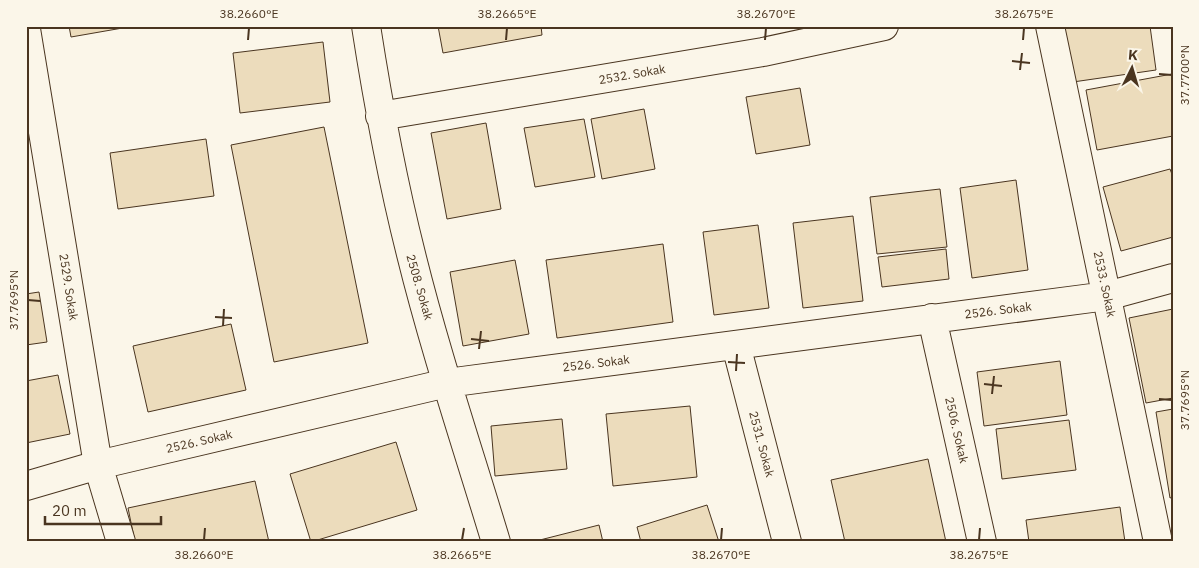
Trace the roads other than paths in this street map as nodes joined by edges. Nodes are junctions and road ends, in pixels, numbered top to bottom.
1 (366, 26) edge
2 (884, 26) edge
3 (1050, 26) edge
4 (26, 29) edge
5 (380, 116) junction
6 (1173, 278) edge
7 (1107, 296) junction
8 (932, 318) junction
9 (736, 345) junction
10 (447, 383) junction
11 (98, 465) junction
12 (26, 486) edge
13 (1162, 537) edge
14 (121, 542) edge
15 (496, 542) edge
16 (787, 542) edge
17 (982, 542) edge

1 - 5 street, 2508. Sokak
2 - 5 street, 2532. Sokak
3 - 7 street, 2533. Sokak
4 - 11 street, 2529. Sokak
5 - 10 street, 2508. Sokak
6 - 7 street, 2526. Sokak
7 - 8 street, 2526. Sokak
7 - 13 street, 2533. Sokak
8 - 9 street, 2526. Sokak
8 - 17 street, 2506. Sokak
9 - 10 street, 2526. Sokak
9 - 16 street, 2531. Sokak
10 - 11 street, 2526. Sokak
10 - 15 street, 2508. Sokak
11 - 12 street, 2526. Sokak
11 - 14 street, 2529. Sokak

